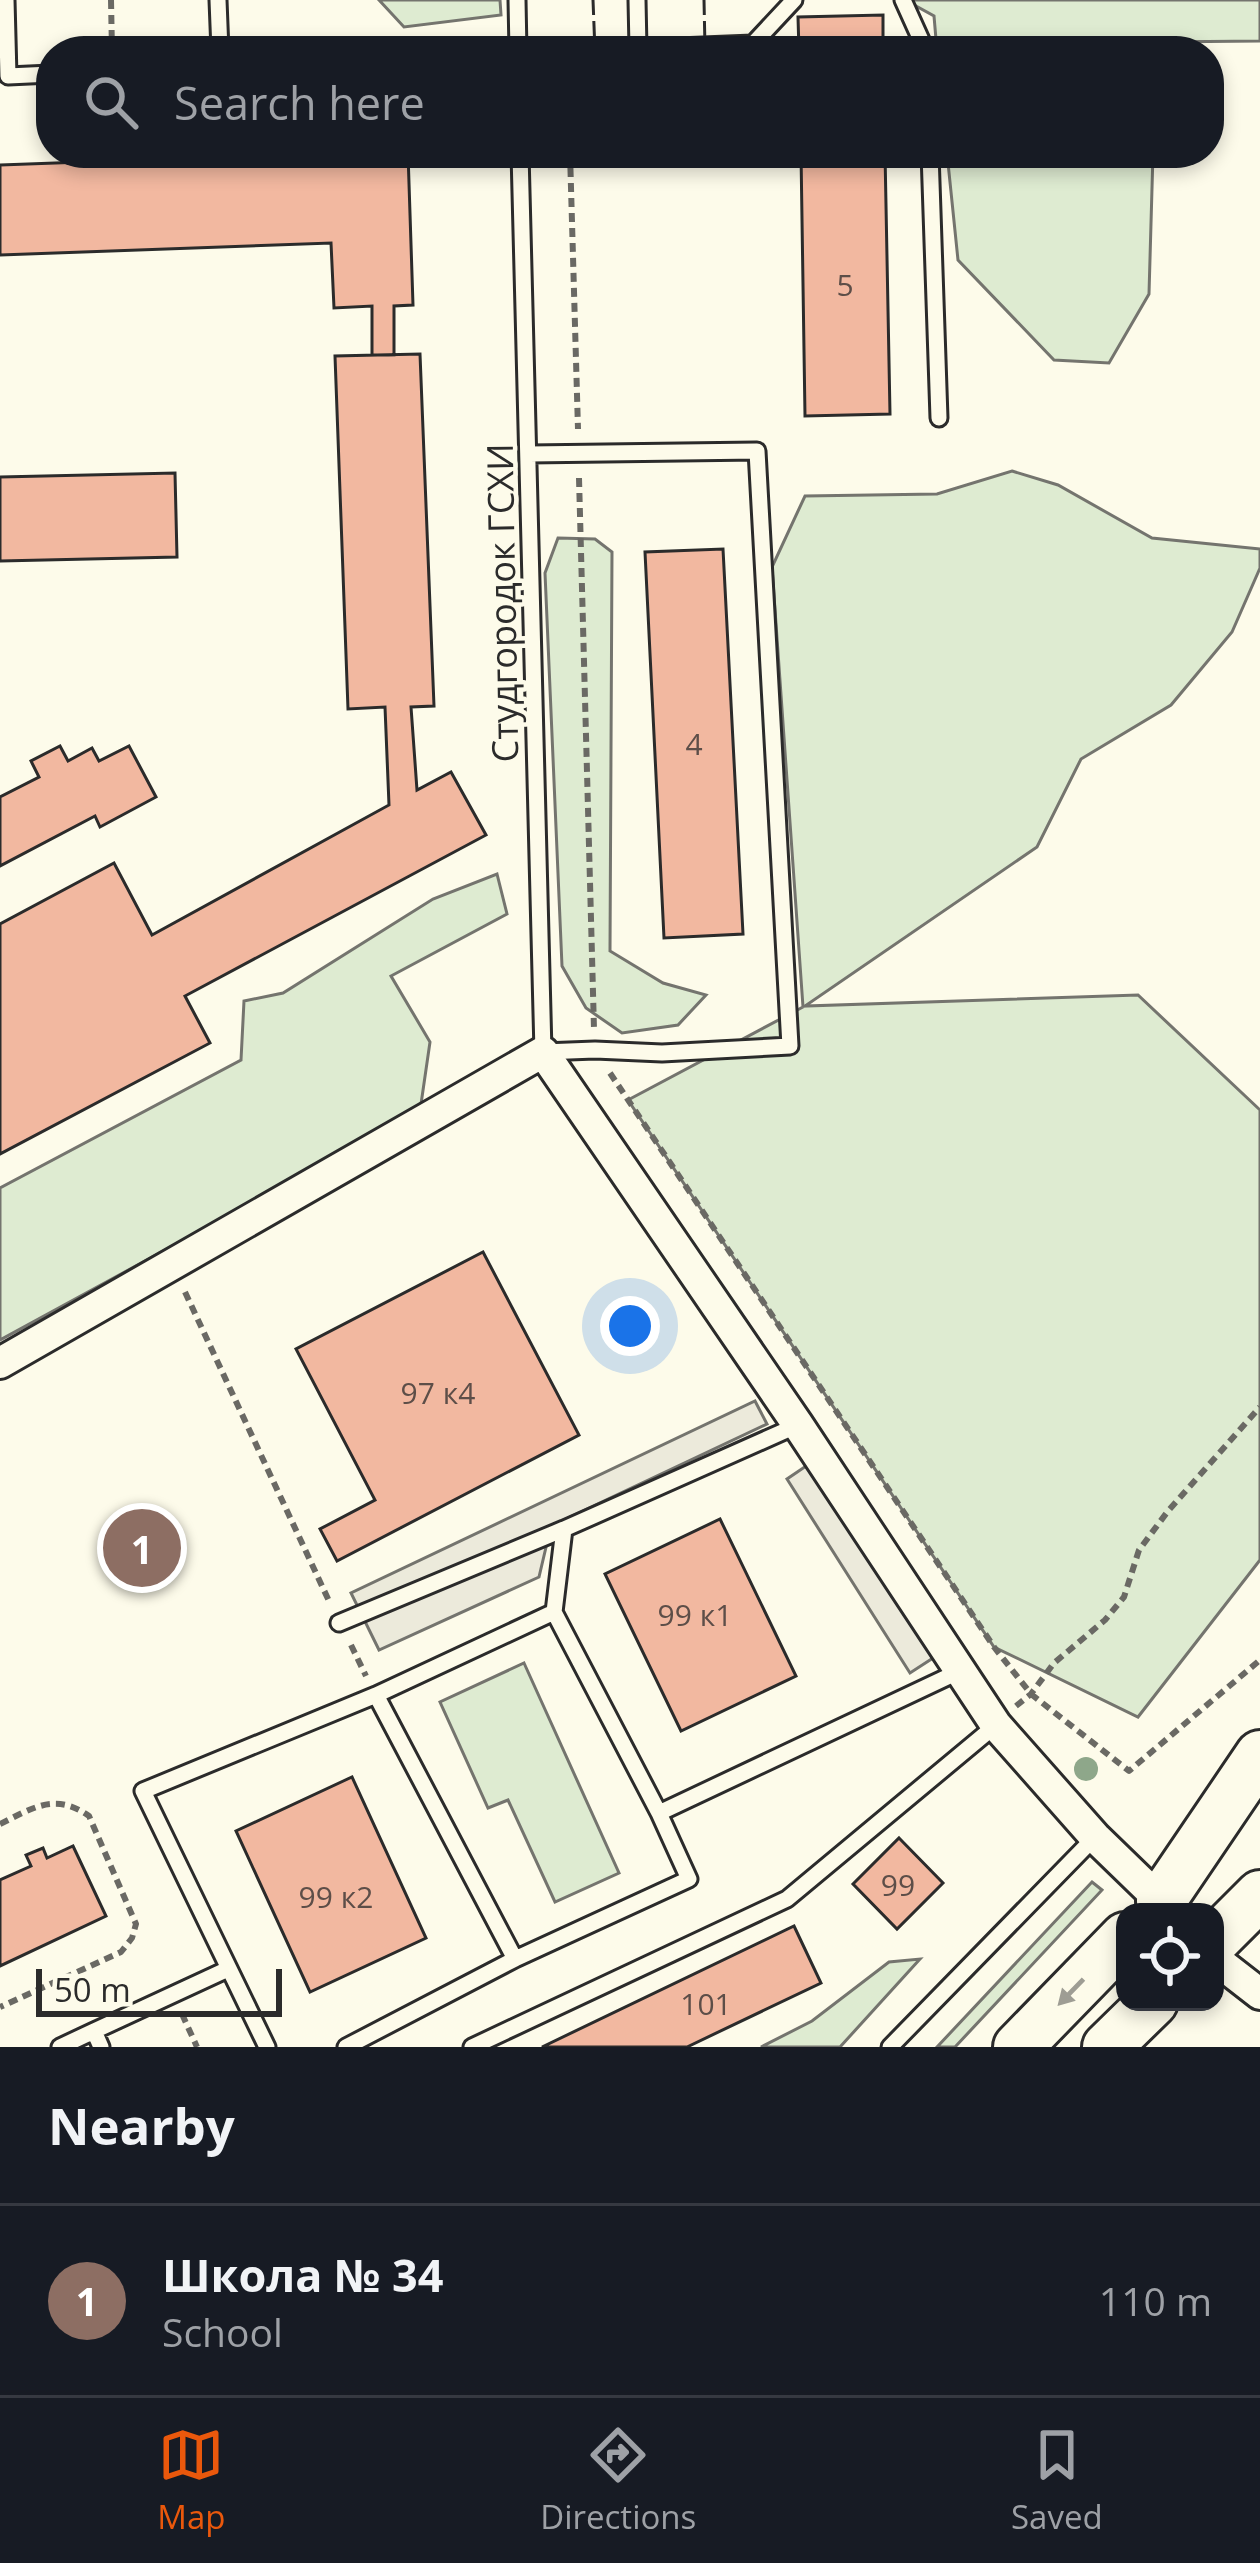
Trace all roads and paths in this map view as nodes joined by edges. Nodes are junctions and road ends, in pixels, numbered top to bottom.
1 (6, 0) edge
2 (111, 0) edge
3 (218, 0) edge
4 (517, 0) edge
5 (637, 0) edge
6 (794, 0) edge
7 (903, 0) edge
8 (112, 36) edge
9 (219, 36) edge
10 (518, 36) edge
11 (638, 36) edge
12 (760, 36) edge
13 (919, 36) edge
14 (36, 75) edge
15 (520, 168) edge
16 (931, 168) edge
17 (939, 418) dead end
18 (529, 454) junction
19 (543, 1052) junction
20 (183, 1288) dead end
21 (0, 1363) edge
22 (1260, 1407) edge
23 (797, 1425) junction
24 (563, 1529) junction
25 (554, 1612) junction
26 (339, 1623) junction
27 (962, 1670) junction
28 (376, 1695) junction
29 (996, 1725) junction
30 (1260, 1755) edge
31 (1260, 1812) edge
32 (659, 1813) junction
33 (0, 1824) edge
34 (1095, 1837) junction
35 (1260, 1895) edge
36 (1152, 1903) edge
37 (1157, 1903) edge
38 (1158, 1903) edge
39 (1224, 1931) edge
40 (1116, 1946) edge
41 (515, 1959) junction
42 (1224, 1966) edge
43 (228, 1969) junction
44 (173, 1994) junction
45 (1260, 1994) edge
46 (0, 2007) edge
47 (1144, 2011) edge
48 (98, 2039) edge
49 (60, 2047) edge
50 (197, 2047) edge
51 (267, 2047) edge
52 (346, 2047) edge
53 (472, 2047) edge
54 (890, 2047) edge
55 (1018, 2047) edge
56 (1107, 2047) edge

1 - 14 lane
2 - 8 path
3 - 9 lane
4 - 10 lane
5 - 11 lane
6 - 12 lane
7 - 13 lane
15 - 18 lane, Студгородок ГСХИ
16 - 17 lane
18 - 19 lane, Студгородок ГСХИ
18 - 19 lane
19 - 21 street
19 - 23 street
20 - 26 path
22 - 29 path
23 - 24 lane
23 - 27 street
24 - 25 lane
24 - 26 lane
25 - 28 lane
25 - 32 lane
26 - 28 path
27 - 29 street
27 - 32 lane
28 - 41 lane
28 - 43 lane
29 - 34 street
29 - 53 lane
30 - 37 main road
31 - 38 main road
32 - 41 lane
33 - 46 path
34 - 36 street
34 - 54 lane
35 - 39 main road
40 -> 55 main road
41 - 52 lane
42 - 45 street
43 - 44 lane
43 - 51 lane
44 - 48 lane
44 - 50 path
47 - 56 main road
48 - 49 lane

